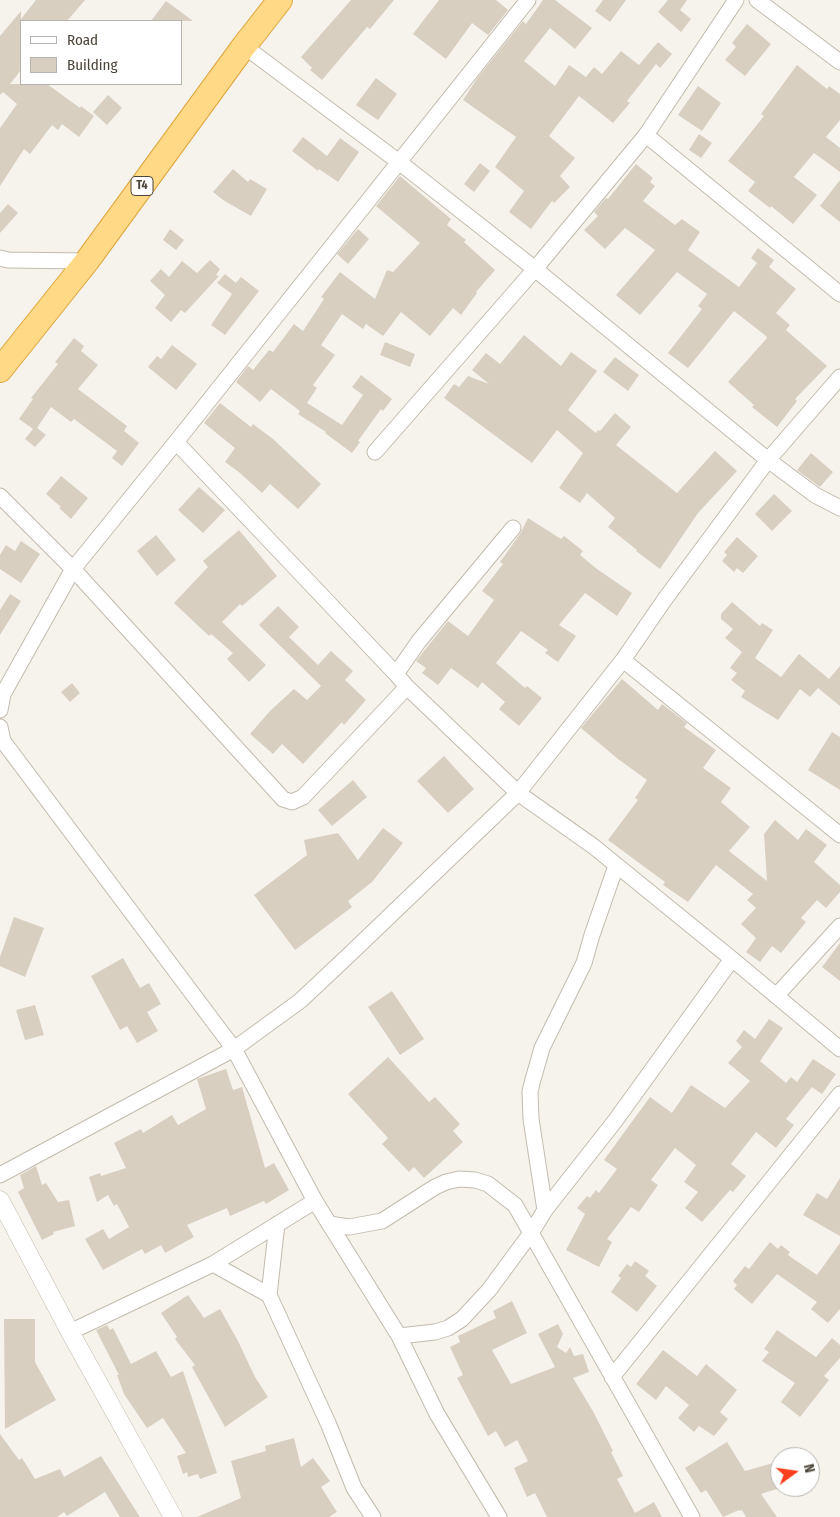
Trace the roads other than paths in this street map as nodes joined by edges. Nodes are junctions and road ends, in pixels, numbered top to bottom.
1 (280, 0) edge
2 (528, 0) edge
3 (736, 0) edge
4 (757, 0) edge
5 (244, 46) junction
6 (840, 62) edge
7 (646, 135) junction
8 (399, 162) junction
9 (0, 258) edge
10 (87, 261) junction
11 (535, 269) junction
12 (840, 294) edge
13 (0, 370) edge
14 (840, 378) edge
15 (176, 442) junction
16 (375, 452) dead end
17 (768, 460) junction
18 (0, 496) edge
19 (840, 508) edge
20 (514, 528) dead end
21 (72, 569) junction
22 (623, 660) junction
23 (396, 674) junction
24 (407, 687) junction
25 (0, 710) edge
26 (0, 727) edge
27 (518, 793) junction
28 (840, 835) edge
29 (616, 866) junction
30 (840, 926) edge
31 (732, 959) junction
32 (776, 996) junction
33 (234, 1049) junction
34 (840, 1049) edge
35 (840, 1094) edge
36 (0, 1176) edge
37 (0, 1200) edge
38 (315, 1201) junction
39 (545, 1210) junction
40 (277, 1224) junction
41 (329, 1224) junction
42 (531, 1233) junction
43 (213, 1264) junction
44 (269, 1295) junction
45 (70, 1332) junction
46 (399, 1336) junction
47 (612, 1377) junction
48 (173, 1517) edge
49 (373, 1517) edge
50 (499, 1517) edge
51 (692, 1517) edge

1 - 5 highway, T4
2 - 8 street
3 - 7 street
4 - 6 street
5 - 8 street
5 - 10 highway, T4
7 - 11 street
7 - 12 street
8 - 11 street
8 - 15 street
9 - 10 street
10 - 13 highway, T4
11 - 16 street
11 - 17 street
14 - 17 street
15 - 21 street
15 - 23 street
17 - 19 street
17 - 22 street
18 - 21 street
20 - 23 street
21 - 24 street
21 - 25 street
22 - 27 street
22 - 28 street
23 - 24 street
24 - 27 street
26 - 33 street
27 - 29 street
27 - 33 street
29 - 31 street
29 - 39 street
30 - 32 street
31 - 32 street
31 - 39 street
32 - 34 street
33 - 36 street
33 - 38 street
35 - 47 street
37 - 45 street
38 - 40 street
38 - 41 street
39 - 42 street
40 - 43 street
40 - 44 street
41 - 42 street
41 - 46 street
42 - 46 street
42 - 47 street
43 - 44 street
43 - 45 street
44 - 49 street
45 - 48 street
46 - 50 street
47 - 51 street

